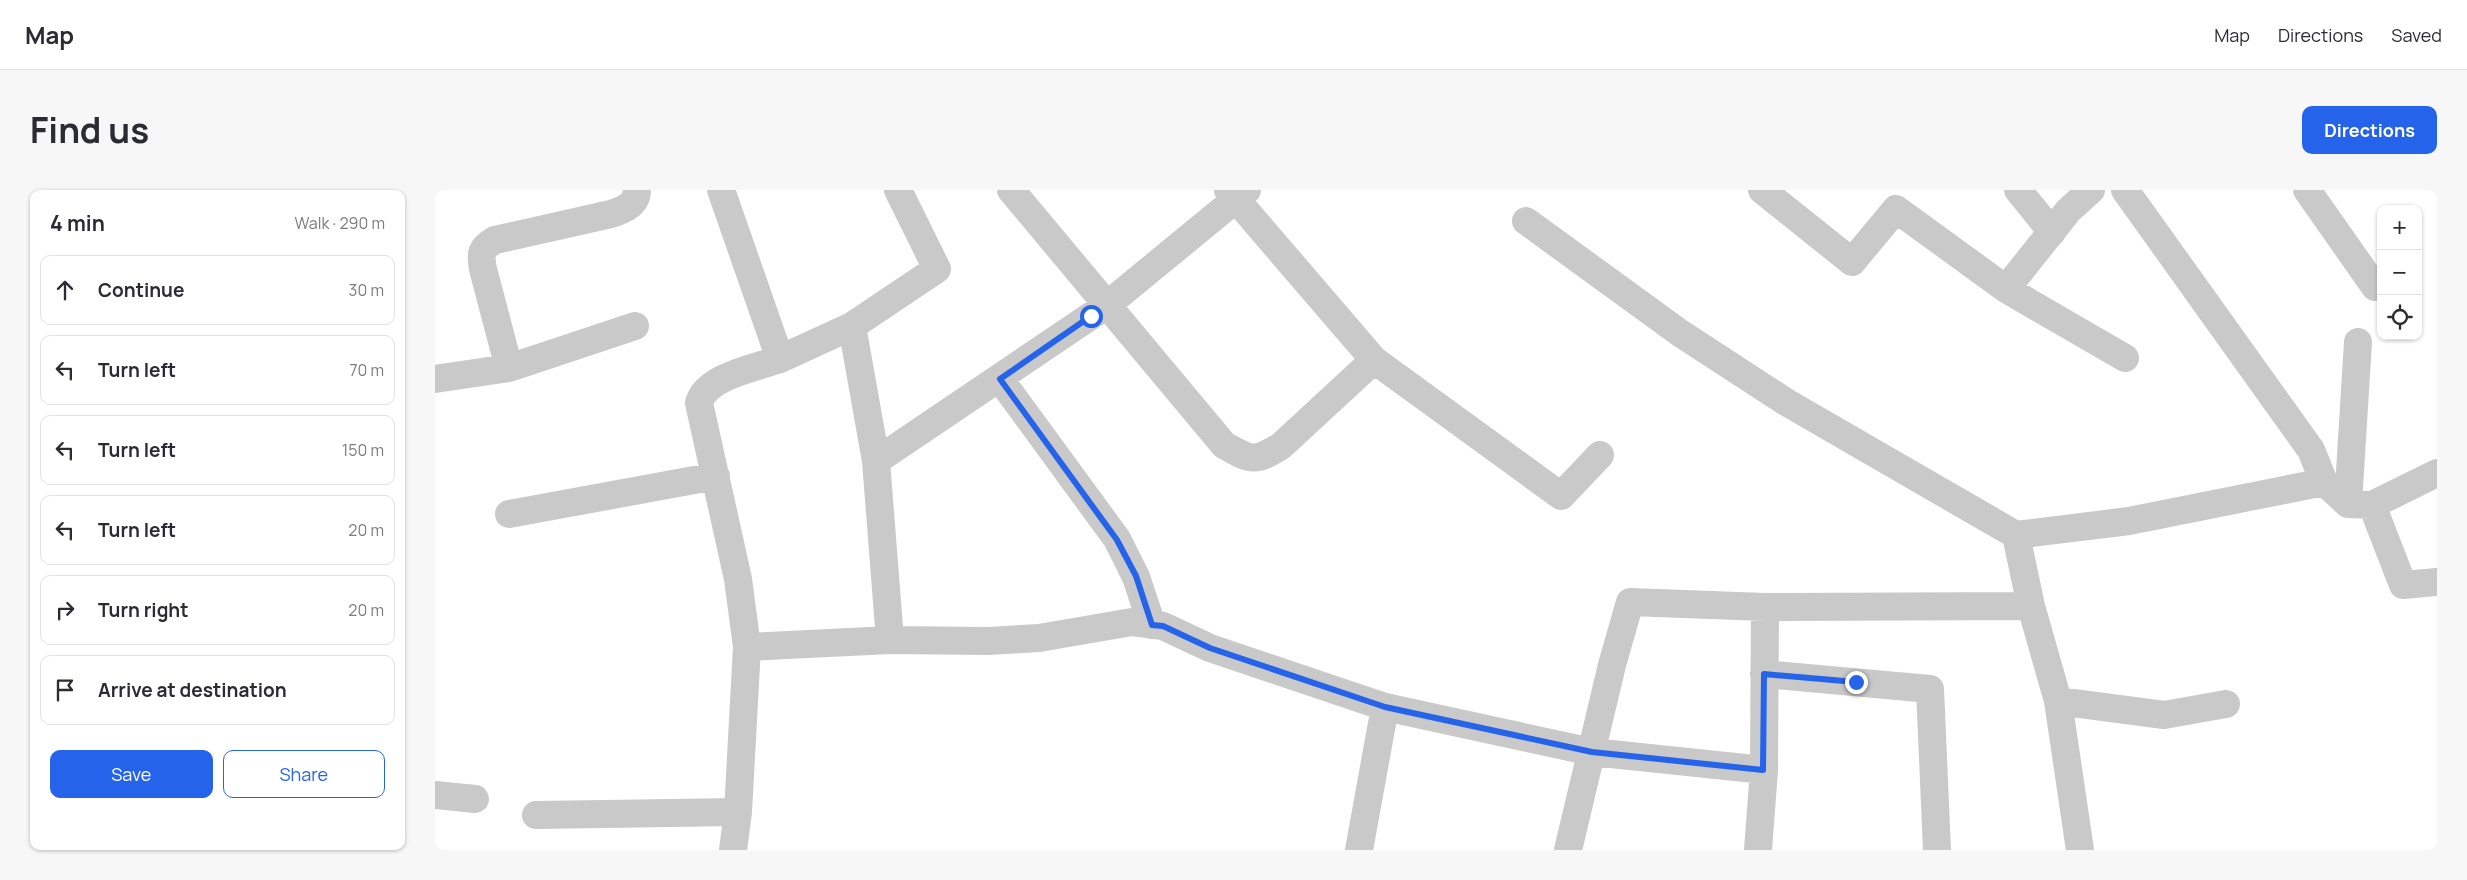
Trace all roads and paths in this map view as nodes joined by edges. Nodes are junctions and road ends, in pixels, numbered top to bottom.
1 (637, 190) edge
2 (721, 190) edge
3 (898, 190) edge
4 (1011, 190) edge
5 (1762, 190) edge
6 (2018, 190) edge
7 (2091, 190) edge
8 (2125, 190) edge
9 (2307, 190) edge
10 (1237, 193) edge
11 (1526, 222) dead end
12 (2052, 232) junction
13 (2375, 287) dead end
14 (2006, 289) junction
15 (1107, 305) junction
16 (635, 326) dead end
17 (852, 326) junction
18 (2359, 342) dead end
19 (2125, 358) dead end
20 (780, 359) junction
21 (1374, 360) junction
22 (509, 368) junction
23 (435, 379) edge
24 (1000, 379) junction
25 (1600, 455) dead end
26 (876, 461) junction
27 (2437, 473) edge
28 (716, 476) junction
29 (2324, 482) junction
30 (2360, 504) junction
31 (509, 514) dead end
32 (2016, 535) junction
33 (2437, 582) edge
34 (2031, 606) junction
35 (1765, 607) junction
36 (1152, 625) junction
37 (890, 640) junction
38 (747, 647) junction
39 (1764, 674) junction
40 (2057, 702) junction
41 (2226, 704) dead end
42 (1385, 707) junction
43 (1592, 752) junction
44 (1763, 770) junction
45 (435, 795) edge
46 (475, 799) dead end
47 (738, 812) junction
48 (536, 815) dead end
49 (733, 850) edge
50 (1359, 850) edge
51 (1567, 850) edge
52 (1758, 850) edge
53 (1937, 850) edge
54 (2080, 850) edge

1 - 22 street
2 - 20 street
3 - 17 street
4 - 15 street
5 - 14 street
6 - 12 street
7 - 12 street
8 - 29 street
9 - 13 street
10 - 15 street
10 - 21 street
11 - 32 street
12 - 14 street
14 - 19 street
15 - 21 street
15 - 24 street
16 - 22 street
17 - 20 street
17 - 26 street
18 - 30 street
20 - 28 street
21 - 25 street
22 - 23 street
24 - 26 street
24 - 36 street
26 - 37 street
27 - 30 street
28 - 31 street
28 - 38 street
29 - 30 street
29 - 32 street
30 - 33 street
32 - 34 street
34 - 35 street
34 - 40 street
35 - 39 street
35 - 43 street
36 - 37 street
36 - 42 street
37 - 38 street
38 - 47 street
39 - 44 street
39 - 53 street
40 - 41 street
40 - 54 street
42 - 43 street
42 - 50 street
43 - 44 street
43 - 51 street
44 - 52 street
45 - 46 street
47 - 48 street
47 - 49 street

